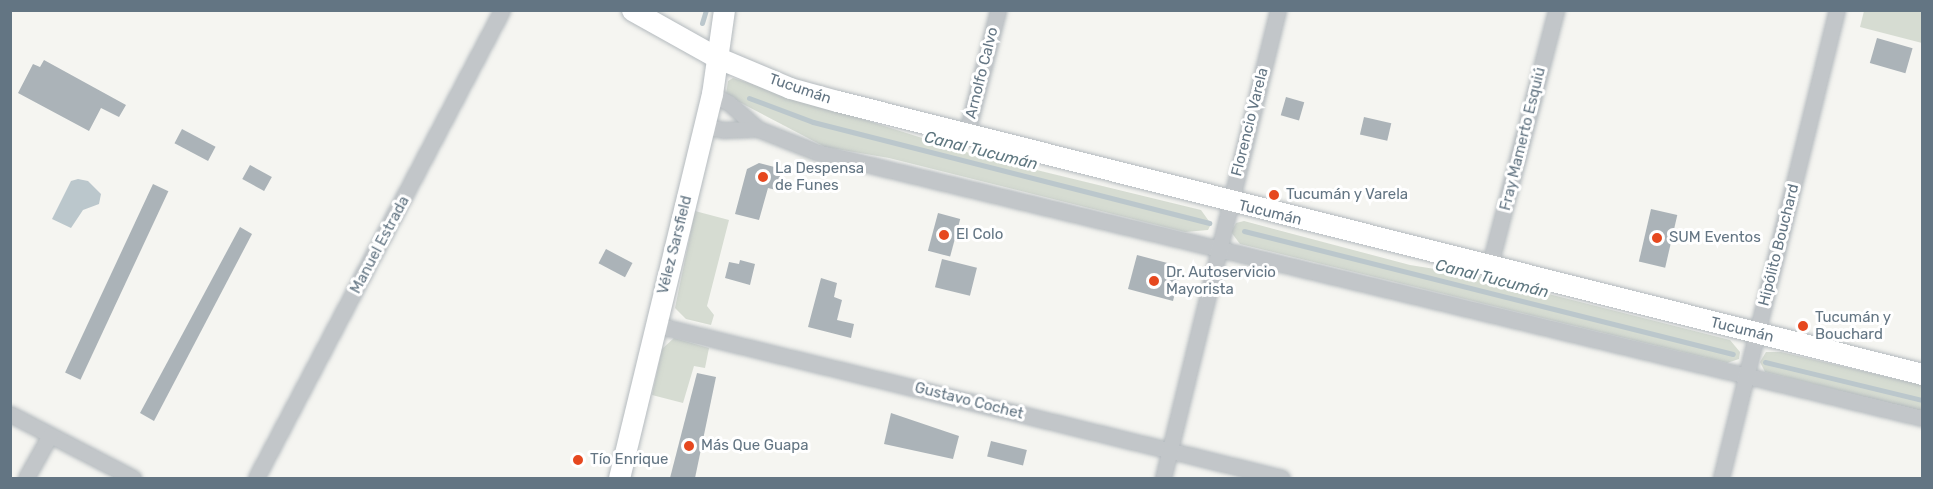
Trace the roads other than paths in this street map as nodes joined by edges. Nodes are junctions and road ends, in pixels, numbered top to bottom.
1 (502, 10) edge
2 (632, 10) edge
3 (724, 10) edge
4 (998, 10) edge
5 (1278, 10) edge
6 (1556, 10) edge
7 (1837, 10) edge
8 (716, 57) junction
9 (712, 94) junction
10 (704, 126) junction
11 (758, 129) junction
12 (966, 136) junction
13 (1230, 202) junction
14 (1219, 250) junction
15 (1489, 268) junction
16 (656, 325) junction
17 (1757, 334) junction
18 (1923, 374) edge
19 (1746, 375) junction
20 (10, 414) edge
21 (1923, 418) edge
22 (50, 435) junction
23 (1170, 450) junction
24 (26, 478) edge
25 (133, 478) edge
26 (256, 478) edge
27 (619, 478) edge
28 (1163, 478) edge
29 (1282, 478) edge
30 (1721, 478) edge

1 - 26 street, Manuel Estrada
2 - 8 main road, Tucumán
3 - 8 main road, Vélez Sarsfield
4 - 12 street, Arnolfo Calvo
5 - 13 street, Florencio Varela
6 - 15 street, Fray Mamerto Esquiú
7 - 17 street, Hipólito Bouchard
8 - 9 main road, Vélez Sarsfield
8 - 12 main road, Tucumán
9 - 10 main road, Vélez Sarsfield
9 - 11 street
10 - 11 street
10 - 16 main road, Vélez Sarsfield
11 - 14 street
12 - 13 main road, Tucumán
13 - 14 street, Florencio Varela
13 - 15 main road, Tucumán
14 - 19 street
14 - 23 street, Florencio Varela
15 - 17 main road, Tucumán
16 - 23 street, Gustavo Cochet
16 - 27 main road, Vélez Sarsfield
17 - 18 main road, Tucumán
17 - 19 street, Hipólito Bouchard
19 - 21 street
19 - 30 street, Hipólito Bouchard
20 - 22 street
22 - 24 street
22 - 25 street
23 - 28 street, Florencio Varela
23 - 29 street, Gustavo Cochet

